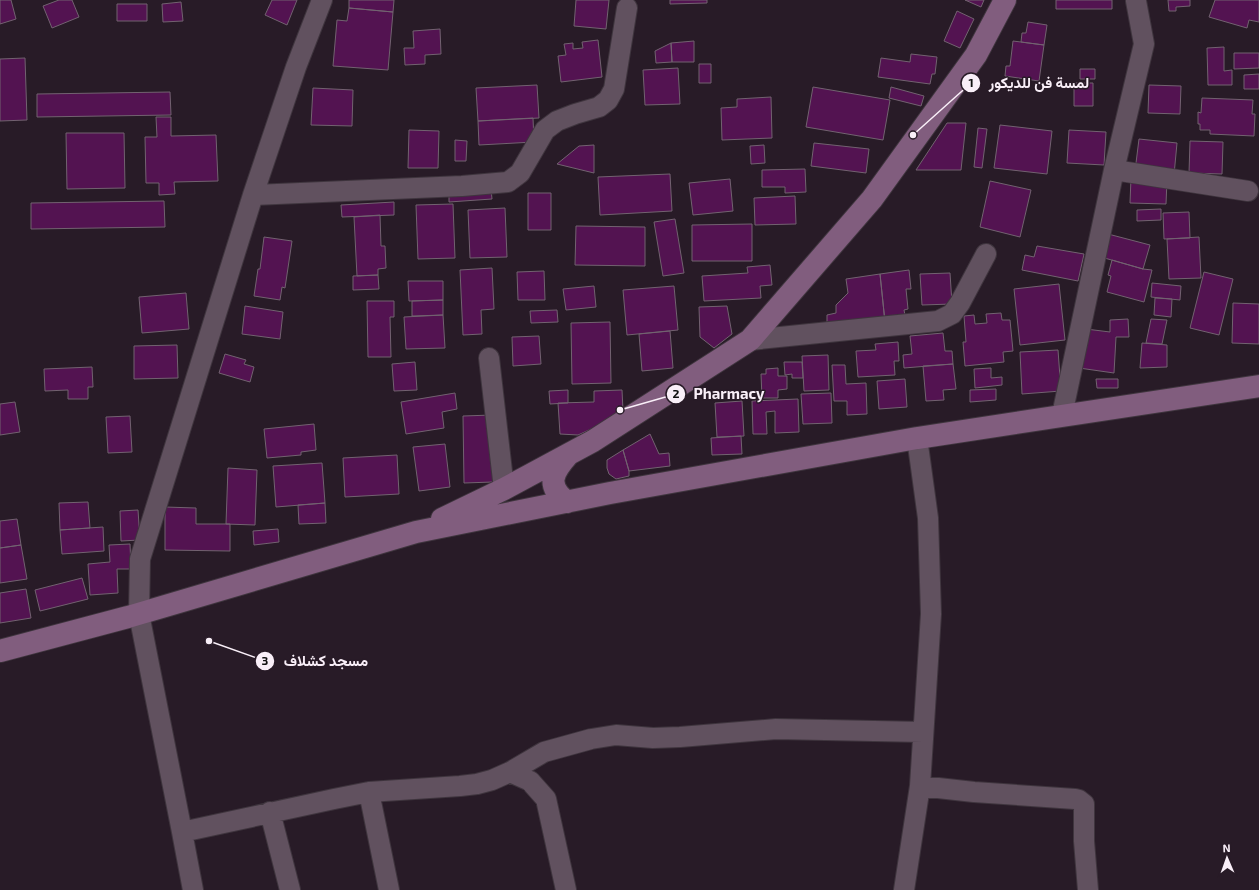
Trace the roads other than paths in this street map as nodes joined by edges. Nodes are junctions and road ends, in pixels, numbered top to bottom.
1 (322, 0) edge
2 (1005, 0) edge
3 (1136, 0) edge
4 (627, 8) dead end
5 (1114, 170) junction
6 (1248, 191) dead end
7 (253, 195) junction
8 (986, 254) dead end
9 (750, 340) junction
10 (489, 358) dead end
11 (1259, 386) edge
12 (1062, 415) junction
13 (917, 438) junction
14 (569, 454) junction
15 (504, 488) junction
16 (567, 502) junction
17 (416, 532) junction
18 (139, 614) junction
19 (0, 651) edge
20 (924, 732) junction
21 (510, 772) junction
22 (920, 786) junction
23 (369, 792) junction
24 (270, 812) junction
25 (182, 832) junction
26 (193, 890) edge
27 (290, 890) edge
28 (389, 890) edge
29 (566, 890) edge
30 (904, 890) edge
31 (1088, 890) edge

1 - 7 street
2 - 9 main road
3 - 5 street
4 - 7 street
5 - 6 street
5 - 12 street
7 - 18 street
8 - 9 street
9 - 14 main road
10 - 15 street
11 - 12 main road
12 - 13 main road
13 - 16 main road
13 - 20 street
14 - 15 main road
14 - 16 main road
15 - 17 main road
16 - 17 main road
17 - 18 main road
18 - 19 main road
18 - 25 street
20 - 21 street
20 - 22 street
21 - 23 street
21 - 29 street
22 - 30 street
22 - 31 street
23 - 24 street
23 - 28 street
24 - 25 street
24 - 27 street
25 - 26 street

